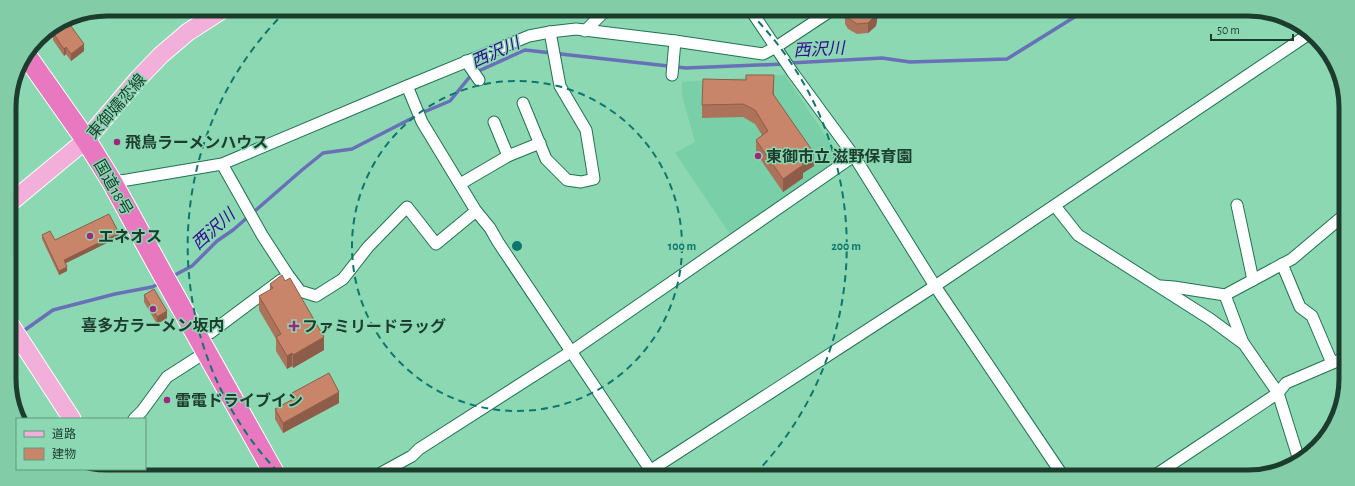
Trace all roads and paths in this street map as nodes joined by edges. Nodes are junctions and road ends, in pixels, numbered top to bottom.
1 (213, 16) edge
2 (600, 16) edge
3 (755, 16) edge
4 (824, 16) edge
5 (585, 30) junction
6 (550, 32) junction
7 (1305, 37) edge
8 (675, 41) junction
9 (779, 51) junction
10 (29, 59) edge
11 (468, 64) junction
12 (672, 75) dead end
13 (479, 80) dead end
14 (407, 86) junction
15 (523, 103) dead end
16 (494, 122) dead end
17 (86, 140) junction
18 (540, 143) junction
19 (508, 156) junction
20 (854, 156) junction
21 (222, 164) junction
22 (112, 182) junction
23 (460, 184) junction
24 (16, 198) edge
25 (1237, 205) dead end
26 (1055, 206) junction
27 (476, 210) junction
28 (1339, 220) edge
29 (1282, 264) junction
30 (288, 275) junction
31 (1253, 280) junction
32 (935, 286) junction
33 (1160, 286) junction
34 (1225, 295) junction
35 (16, 333) edge
36 (208, 342) junction
37 (1244, 344) junction
38 (572, 351) junction
39 (1337, 361) edge
40 (1278, 393) junction
41 (71, 418) edge
42 (135, 418) edge
43 (1298, 455) edge
44 (272, 470) edge
45 (386, 470) edge
46 (648, 470) edge
47 (655, 470) edge
48 (1059, 470) edge
49 (1163, 470) edge

1 - 17 main road, 東御嬬恋線
2 - 5 street
3 - 9 street
4 - 9 street
5 - 6 street
5 - 8 street
6 - 11 street
6 - 18 street
7 - 26 street
8 - 9 street
8 - 12 street
9 - 20 street
10 - 17 highway, 国道18号
11 - 13 street
11 - 14 street
14 - 21 street
14 - 23 street
15 - 18 street
16 - 19 street
17 - 22 highway, 国道18号
17 - 24 main road, 東御嬬恋線
18 - 19 street
19 - 23 street
20 - 32 street
20 - 38 street
21 - 22 street
21 - 30 street
22 - 36 highway, 国道18号
23 - 27 street
25 - 31 street
26 - 32 street
26 - 33 street
27 - 30 street
27 - 38 street
28 - 29 street
29 - 31 street
29 - 39 street
30 - 36 street
31 - 34 street
32 - 47 street
32 - 48 street
33 - 34 street
33 - 37 street
34 - 37 street
35 - 41 main road
36 - 42 street
36 - 44 highway, 国道18号
37 - 40 street
38 - 45 street
38 - 46 street
39 - 40 street
40 - 43 street
40 - 49 street

